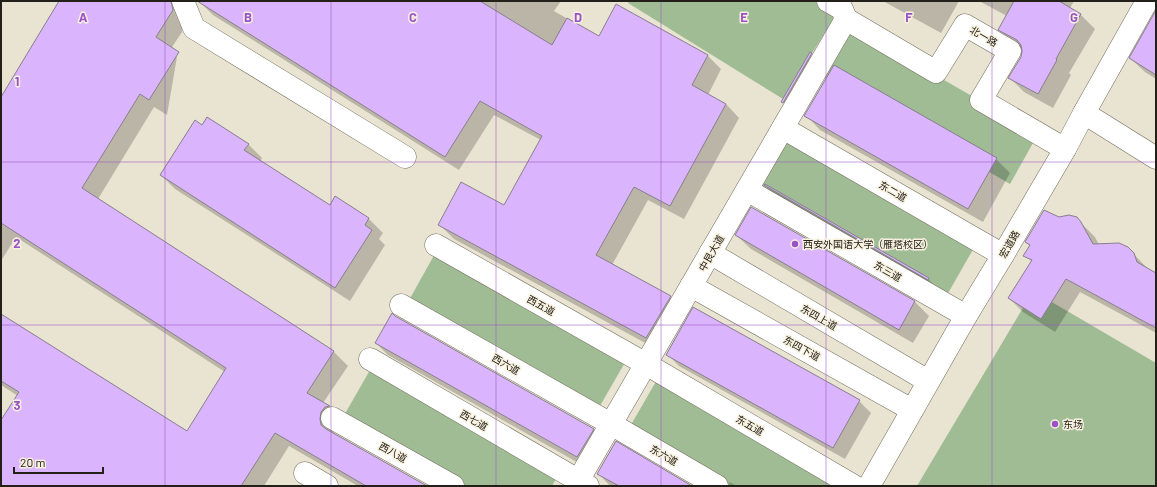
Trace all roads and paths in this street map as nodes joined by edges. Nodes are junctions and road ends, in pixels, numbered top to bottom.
1 (183, 1) edge
2 (828, 1) edge
3 (1147, 1) edge
4 (846, 19) junction
5 (1084, 113) junction
6 (783, 128) junction
7 (1065, 149) junction
8 (405, 157) dead end
9 (1156, 158) edge
10 (747, 190) junction
11 (436, 246) dead end
12 (710, 254) junction
13 (1003, 255) junction
14 (691, 286) junction
15 (401, 305) dead end
16 (966, 316) junction
17 (370, 359) dead end
18 (646, 364) junction
19 (928, 381) junction
20 (912, 410) junction
21 (332, 418) dead end
22 (611, 424) junction
23 (305, 474) dead end
24 (580, 484) edge
25 (327, 486) edge
26 (453, 486) edge
27 (717, 486) edge
28 (854, 486) edge
29 (869, 486) edge

1 - 8 street
2 - 4 street, 北一路
3 - 5 street, 宏道路
4 - 6 street, 中艮大道
4 - 7 street, 北一路
5 - 7 street, 宏道路
5 - 9 street
6 - 10 street, 中艮大道
6 - 13 street, 东二道
7 - 13 street, 宏道路
10 - 12 street, 中艮大道
10 - 16 street, 东三道
11 - 18 street, 西五道
12 - 14 street, 中艮大道
12 - 19 street, 东四上道
13 - 16 street, 宏道路
14 - 18 street, 中艮大道
14 - 20 street, 东四下道
15 - 22 street, 西六道
16 - 19 street, 宏道路
17 - 24 street, 西七道
18 - 22 street, 中艮大道
18 - 28 street, 东五道
19 - 20 street, 宏道路
20 - 29 street, 宏道路
21 - 26 street, 西八道
22 - 24 street, 中艮大道
22 - 27 street, 东六道
23 - 25 street

